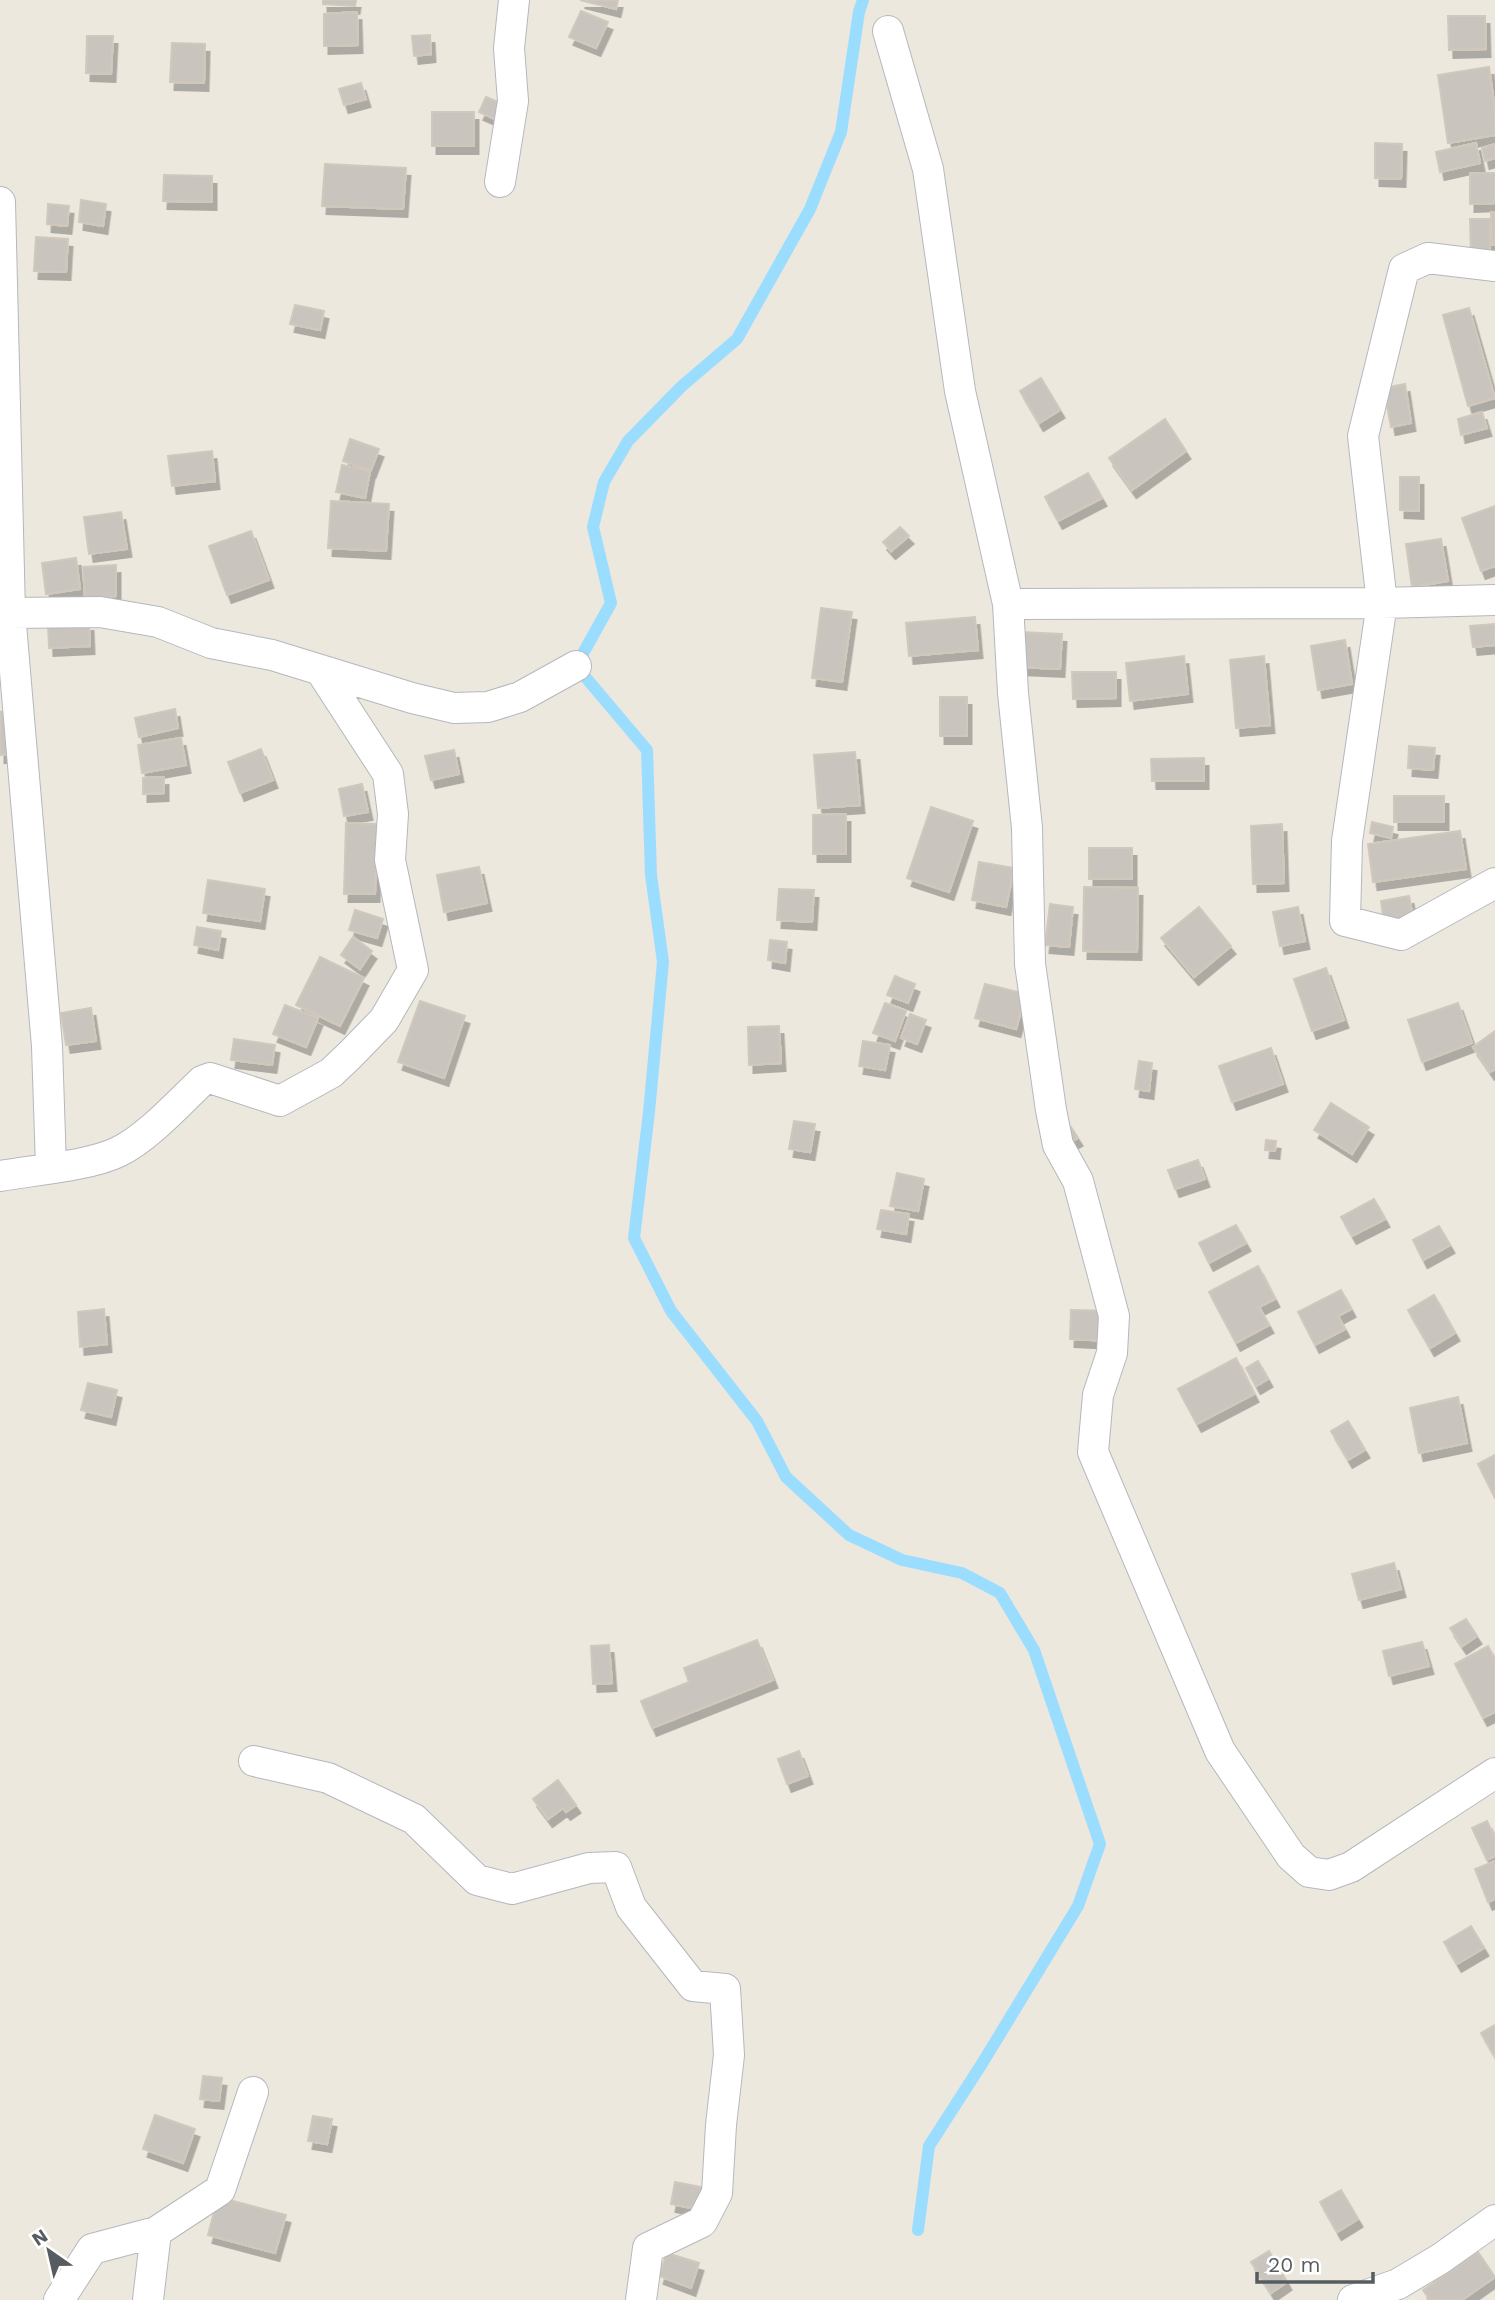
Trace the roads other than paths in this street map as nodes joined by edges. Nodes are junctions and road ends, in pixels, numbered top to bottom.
1 (514, 0) edge
2 (888, 31) dead end
3 (500, 183) dead end
4 (0, 202) edge
5 (1495, 266) edge
6 (1495, 600) edge
7 (1381, 603) junction
8 (1008, 604) junction
9 (10, 613) junction
10 (576, 666) dead end
11 (321, 671) junction
12 (1495, 883) edge
13 (51, 1167) junction
14 (0, 1175) edge
15 (254, 1761) dead end
16 (1495, 1773) edge
17 (253, 2092) dead end
18 (1495, 2220) edge
19 (156, 2232) junction
20 (59, 2300) edge
21 (148, 2300) edge
22 (641, 2300) edge
23 (1353, 2300) edge

1 - 3 street
2 - 8 street
4 - 9 street
5 - 7 street
6 - 7 street
7 - 8 street
7 - 12 street
8 - 16 street
9 - 11 street
9 - 13 street
10 - 11 street
11 - 13 street
13 - 14 street
15 - 22 street
17 - 19 street
18 - 23 street
19 - 20 street
19 - 21 street

